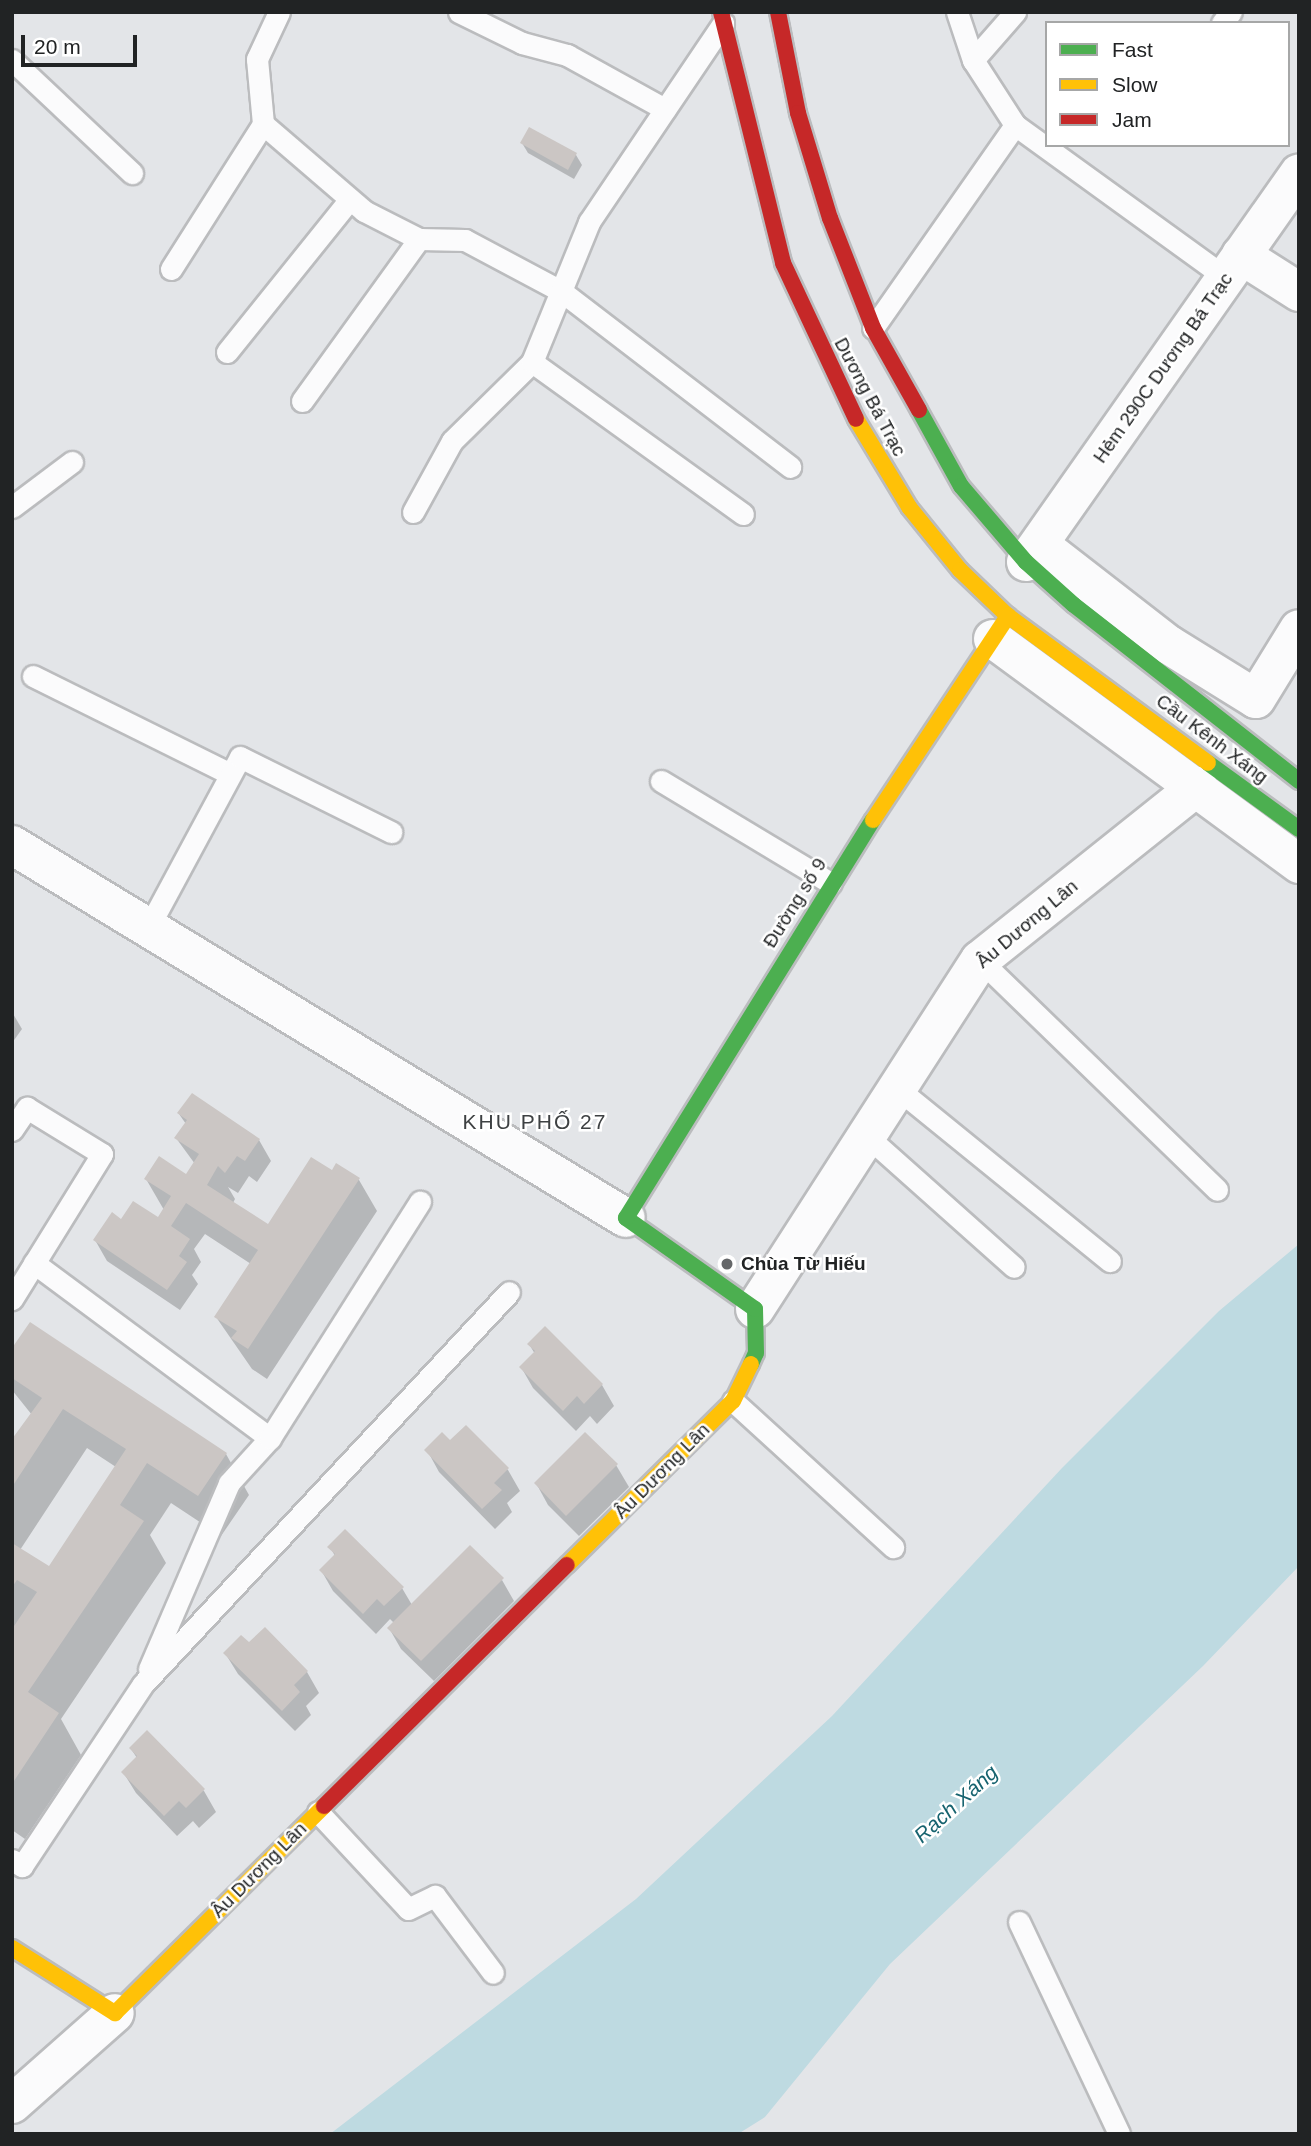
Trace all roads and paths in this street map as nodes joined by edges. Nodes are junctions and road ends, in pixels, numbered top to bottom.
1 (279, 12) edge
2 (459, 12) edge
3 (778, 12) edge
4 (957, 12) edge
5 (1014, 12) edge
6 (728, 16) edge
7 (12, 60) edge
8 (973, 60) junction
9 (664, 109) junction
10 (263, 124) junction
11 (1015, 125) junction
12 (1045, 144) edge
13 (1049, 147) edge
14 (132, 173) dead end
15 (1299, 173) edge
16 (351, 199) junction
17 (419, 239) junction
18 (1233, 266) junction
19 (170, 269) dead end
20 (561, 291) junction
21 (1299, 292) edge
22 (873, 328) junction
23 (227, 352) dead end
24 (532, 362) junction
25 (302, 401) dead end
26 (72, 462) dead end
27 (790, 467) dead end
28 (12, 507) edge
29 (412, 512) dead end
30 (743, 514) dead end
31 (1033, 553) junction
32 (1000, 627) junction
33 (1299, 629) edge
34 (1158, 675) joint
35 (33, 676) dead end
36 (1134, 707) joint
37 (230, 774) junction
38 (1299, 780) edge
39 (661, 781) dead end
40 (1198, 786) junction
41 (1299, 829) edge
42 (391, 832) dead end
43 (12, 845) edge
44 (1299, 864) edge
45 (831, 883) junction
46 (148, 928) junction
47 (980, 960) junction
48 (898, 1089) junction
49 (12, 1130) edge
50 (868, 1137) junction
51 (1217, 1190) dead end
52 (420, 1202) dead end
53 (626, 1218) junction
54 (1110, 1261) dead end
55 (34, 1263) junction
56 (1014, 1267) dead end
57 (509, 1292) dead end
58 (12, 1299) edge
59 (755, 1310) junction
60 (733, 1401) junction
61 (270, 1438) junction
62 (893, 1547) dead end
63 (143, 1684) junction
64 (318, 1812) junction
65 (12, 1860) edge
66 (1019, 1922) dead end
67 (12, 1948) edge
68 (493, 1973) dead end
69 (115, 2013) junction
70 (12, 2104) edge
71 (1119, 2134) edge

1 - 10 lane
2 - 9 lane
3 - 22 main road, Dương Bá Trạc
4 - 8 lane
5 - 8 lane
6 - 9 lane
6 - 32 main road, Dương Bá Trạc
7 - 14 lane
8 - 11 lane
9 - 20 lane
10 - 16 lane
10 - 19 lane
11 - 12 lane
11 - 22 lane
13 - 18 lane
15 - 18 street, Hẻm 290C Dương Bá Trạc
16 - 17 lane
16 - 23 lane
17 - 20 lane
17 - 25 lane
18 - 21 street
18 - 31 street, Hẻm 290C Dương Bá Trạc
20 - 24 lane
20 - 27 lane
22 - 31 main road, Dương Bá Trạc
24 - 29 lane
24 - 30 lane
26 - 28 lane
31 - 33 street
31 - 34 main road, Dương Bá Trạc
32 - 36 main road, Dương Bá Trạc
32 - 40 street
32 - 45 main road, Đường số 9
34 - 38 main road, Cầu Kênh Xáng
35 - 37 lane
36 - 41 main road, Cầu Kênh Xáng
37 - 42 lane
37 - 46 lane
39 - 45 lane
40 - 44 street
40 - 47 street, Âu Dương Lân
43 - 46 street
45 - 53 main road, Đường số 9
46 - 53 street
47 - 48 street, Âu Dương Lân
47 - 51 lane
48 - 50 street, Âu Dương Lân
48 - 54 lane
49 - 55 lane
50 - 56 lane
50 - 59 street, Âu Dương Lân
52 - 61 lane
53 - 59 main road
55 - 58 lane
55 - 61 lane
57 - 63 lane
59 - 60 main road, Âu Dương Lân
60 - 62 lane
60 - 64 main road, Âu Dương Lân
61 - 63 lane
63 - 65 lane
64 - 68 lane
64 - 69 main road, Âu Dương Lân
66 - 71 lane
67 - 69 main road
69 - 70 street

